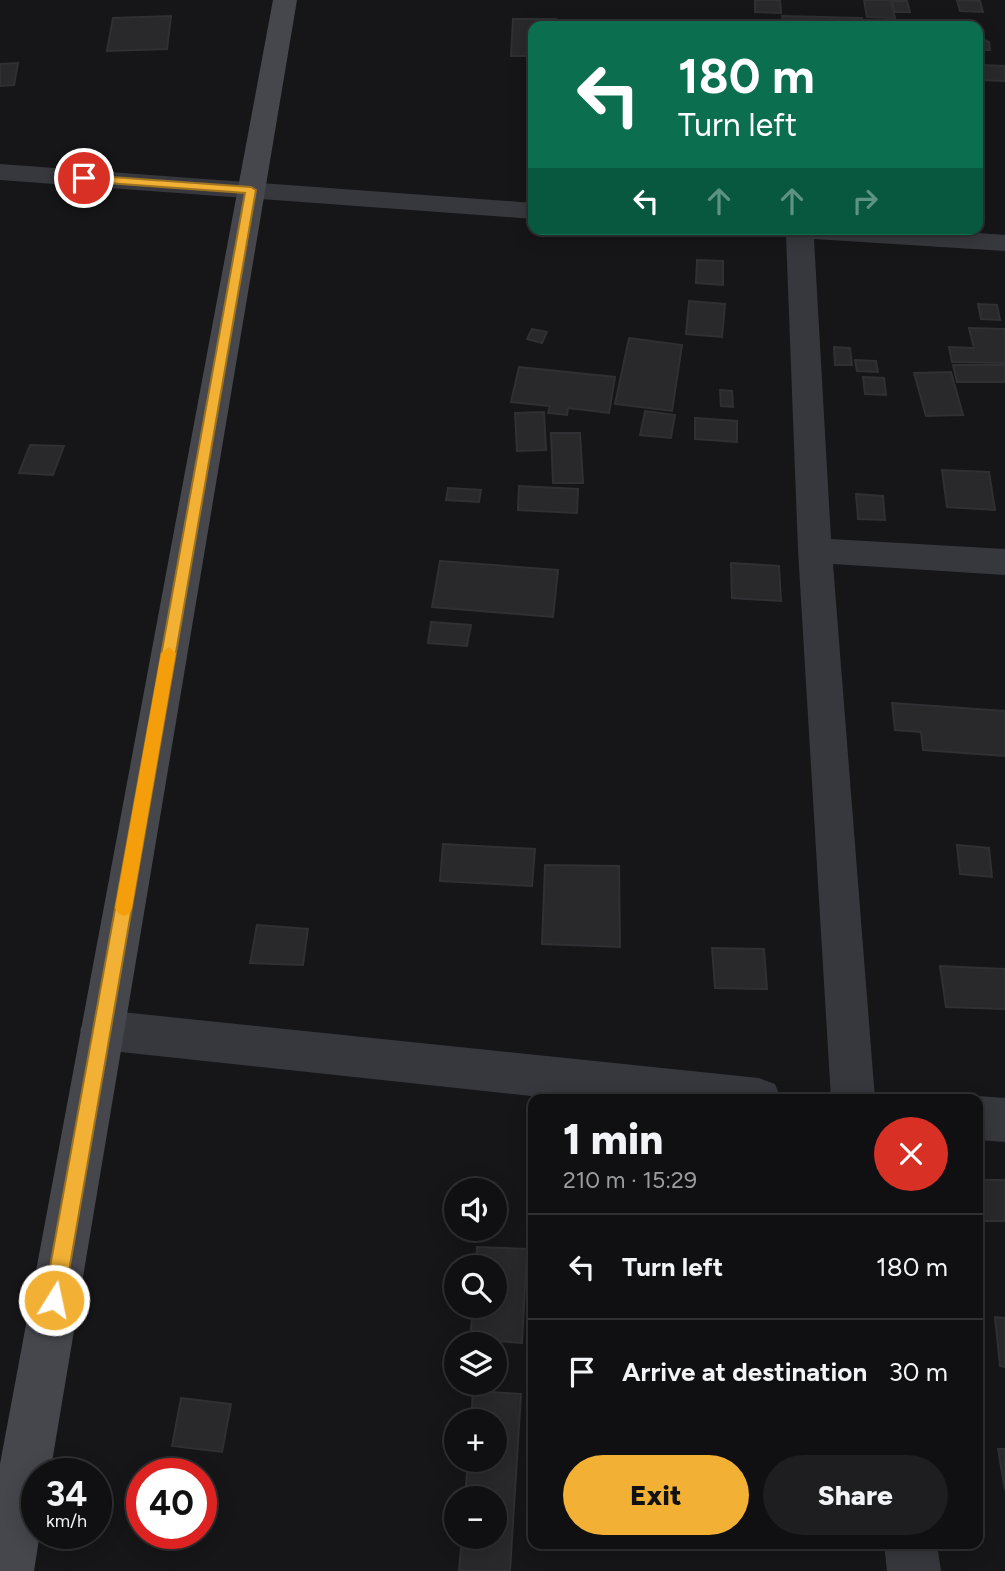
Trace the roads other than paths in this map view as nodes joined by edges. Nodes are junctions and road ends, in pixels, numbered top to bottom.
1 (285, 0) edge
2 (0, 172) edge
3 (251, 190) junction
4 (528, 211) edge
5 (800, 235) edge
6 (879, 235) edge
7 (1005, 243) edge
8 (815, 550) junction
9 (1005, 562) edge
10 (102, 1030) junction
11 (711, 1094) edge
12 (853, 1094) edge
13 (983, 1118) edge
14 (1005, 1120) edge
15 (912, 1549) edge
16 (6, 1571) edge
17 (915, 1571) edge

1 - 3 street
2 - 3 street
3 - 4 street
3 - 10 street
5 - 8 street
6 - 7 street
8 - 9 street
8 - 12 street
10 - 11 street
10 - 16 street
13 - 14 street
15 - 17 street

